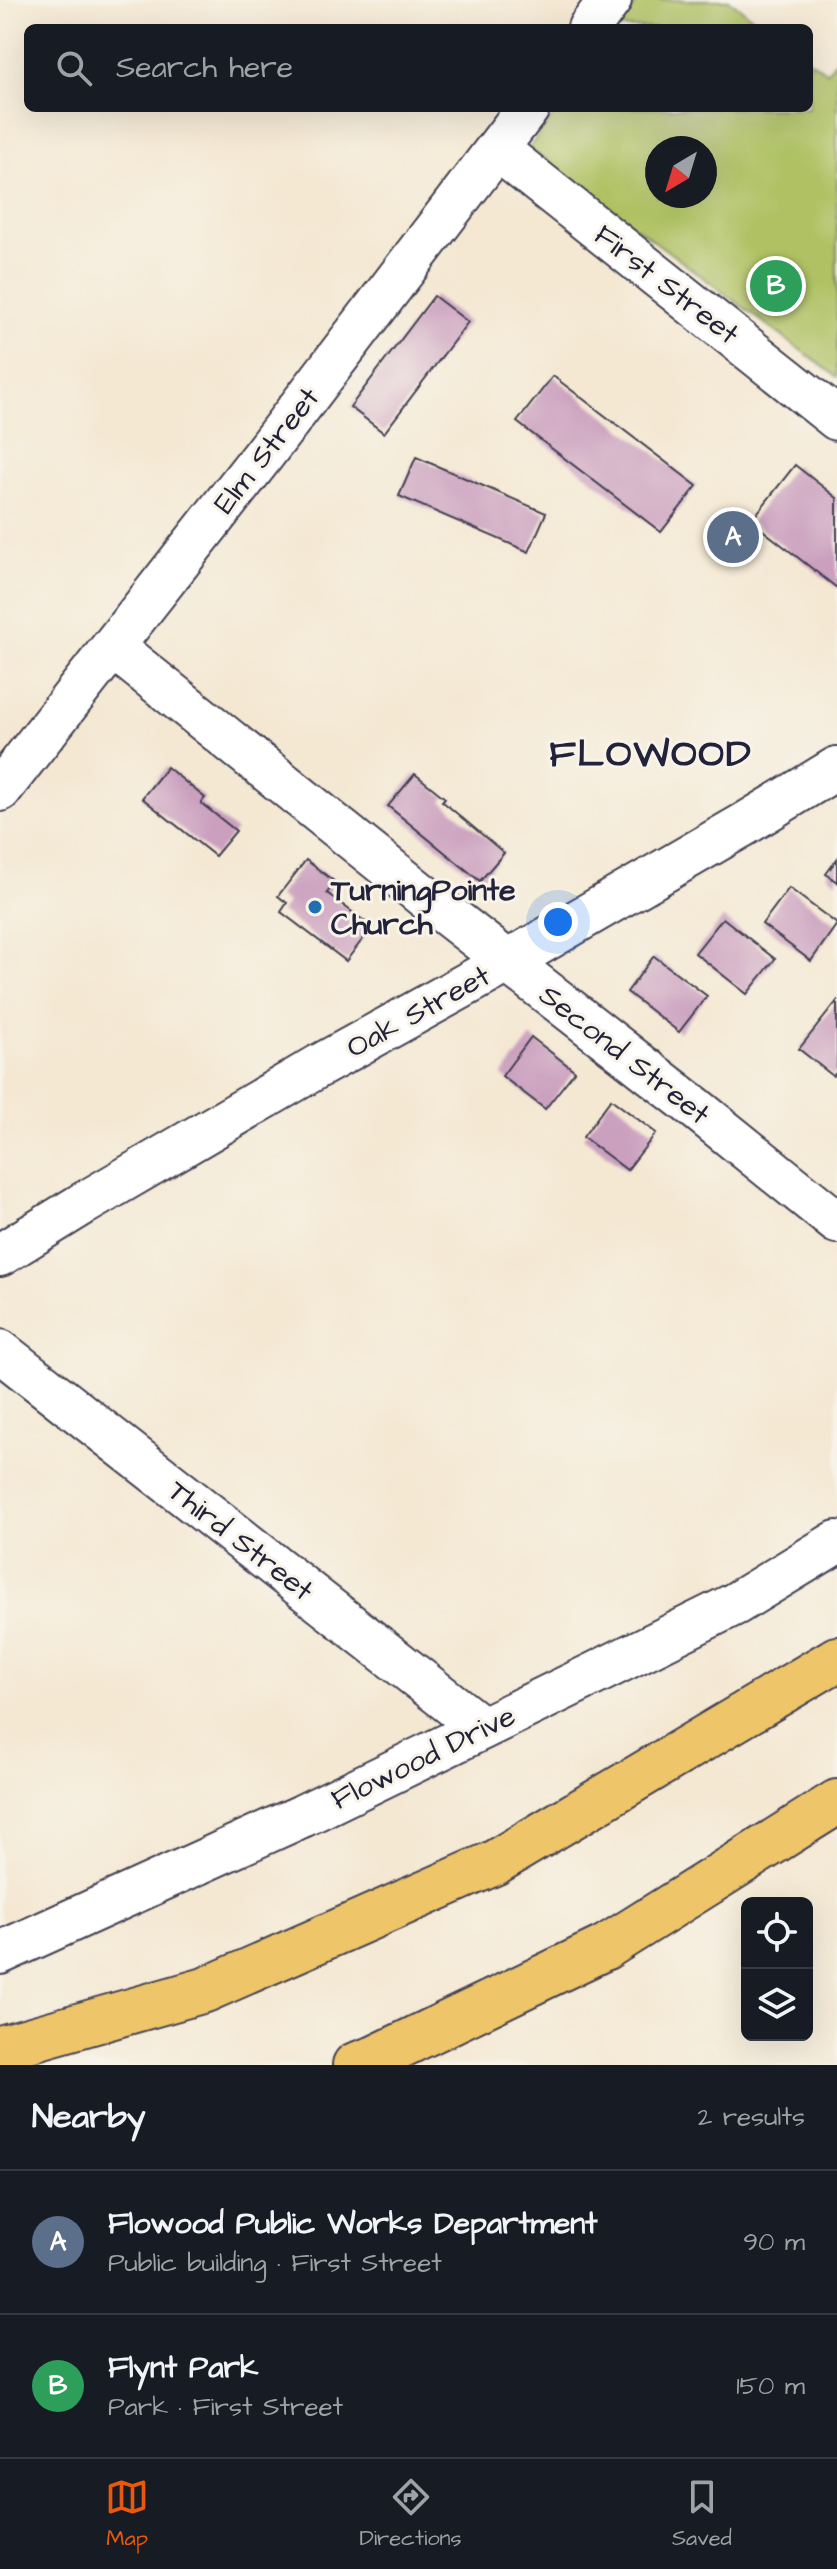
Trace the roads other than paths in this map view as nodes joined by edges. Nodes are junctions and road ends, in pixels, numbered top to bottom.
1 (610, 0) edge
2 (592, 24) edge
3 (525, 112) edge
4 (497, 149) junction
5 (837, 419) edge
6 (113, 647) junction
7 (837, 768) edge
8 (0, 790) edge
9 (507, 962) junction
10 (837, 1222) edge
11 (0, 1255) edge
12 (0, 1351) edge
13 (837, 1542) edge
14 (837, 1659) edge
15 (482, 1728) junction
16 (837, 1802) edge
17 (0, 1953) edge
18 (0, 2048) edge
19 (355, 2065) edge

1 - 2 street
3 - 4 street, Elm Street
4 - 5 street, First Street
4 - 6 street, Elm Street
6 - 8 street, Elm Street
6 - 9 street, Second Street
7 - 9 street, Oak Street
9 - 10 street, Second Street
9 - 11 street, Oak Street
12 - 15 street, Third Street
13 - 15 street, Flowood Drive
14 - 18 main road
15 - 17 street, Flowood Drive
16 - 19 main road

